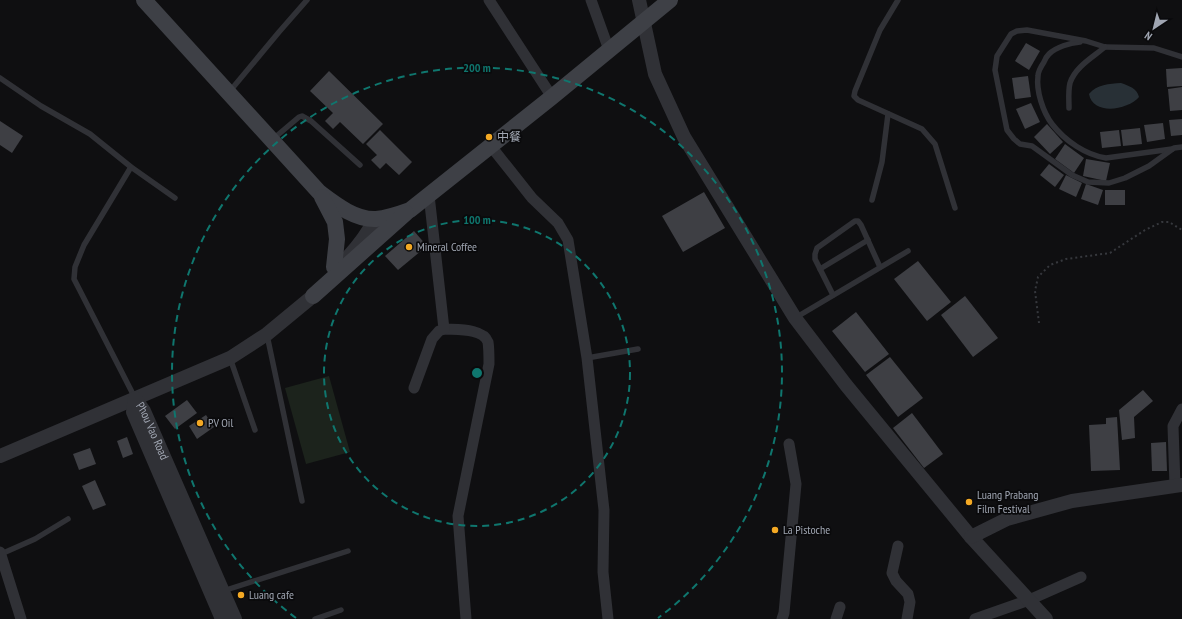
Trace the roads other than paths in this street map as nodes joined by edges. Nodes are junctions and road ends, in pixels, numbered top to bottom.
1 (307, 0) edge
2 (489, 0) edge
3 (591, 0) edge
4 (639, 0) edge
5 (670, 0) edge
6 (898, 0) edge
7 (150, 2) edge
8 (644, 22) junction
9 (1086, 41) junction
10 (1105, 47) junction
11 (609, 50) junction
12 (1182, 57) edge
13 (0, 78) edge
14 (229, 92) junction
15 (552, 97) junction
16 (1069, 108) dead end
17 (888, 114) junction
18 (272, 140) junction
19 (490, 145) junction
20 (1182, 147) edge
21 (1174, 148) junction
22 (360, 165) dead end
23 (131, 168) junction
24 (319, 192) junction
25 (429, 195) junction
26 (175, 198) dead end
27 (872, 200) dead end
28 (955, 208) dead end
29 (410, 210) junction
30 (370, 218) junction
31 (868, 240) junction
32 (908, 250) dead end
33 (334, 267) junction
34 (880, 267) junction
35 (820, 269) junction
36 (833, 295) junction
37 (313, 296) junction
38 (795, 318) junction
39 (444, 330) junction
40 (267, 334) junction
41 (638, 349) dead end
42 (230, 358) junction
43 (587, 358) junction
44 (414, 388) dead end
45 (135, 398) junction
46 (1182, 409) edge
47 (255, 430) dead end
48 (789, 444) dead end
49 (0, 456) edge
50 (1178, 485) edge
51 (302, 502) dead end
52 (68, 520) dead end
53 (971, 537) junction
54 (898, 546) dead end
55 (348, 551) dead end
56 (0, 553) edge
57 (1082, 577) dead end
58 (223, 592) junction
59 (1029, 600) junction
60 (840, 607) dead end
61 (341, 610) dead end
62 (21, 619) edge
63 (222, 619) edge
64 (235, 619) edge
65 (315, 619) edge
66 (466, 619) edge
67 (608, 619) edge
68 (782, 619) edge
69 (836, 619) edge
70 (907, 619) edge
71 (975, 619) edge
72 (1046, 619) edge

1 - 14 lane
2 - 15 street
3 - 11 street
4 - 8 street
5 - 8 main road
6 - 17 lane
7 - 14 main road
8 - 11 main road
8 - 38 street
9 - 10 lane
9 - 21 lane
9 - 21 lane
10 - 12 lane
10 - 16 lane
11 - 15 main road
13 - 23 lane
14 - 18 main road
15 - 19 main road
17 - 27 lane
17 - 28 lane
18 - 22 lane
18 - 24 main road
19 - 25 main road
19 - 43 street
20 - 21 lane
23 - 26 lane
23 - 45 lane
24 - 30 main road
24 - 33 main road
25 - 29 main road
25 - 39 street
29 - 30 main road
29 - 37 main road
30 - 33 street
30 - 37 street
31 - 34 lane
31 - 35 lane
31 - 35 lane
32 - 34 lane
33 - 37 street
34 - 36 lane
35 - 36 lane
36 - 38 lane
37 - 40 street
38 - 53 street
39 - 44 street
39 - 66 street
40 - 42 street
40 - 51 lane
41 - 43 lane
42 - 45 street
42 - 47 lane
43 - 67 street
45 - 49 street
45 - 58 street, Phou Vao Road
45 - 63 street, Phou Vao Road
46 - 50 street
48 - 68 street
50 - 53 street
52 - 56 lane
53 - 59 street
54 - 70 street
55 - 58 lane
56 - 62 street
57 - 59 street
58 - 64 street, Phou Vao Road
59 - 71 street
59 - 72 street
60 - 69 street
61 - 65 lane

